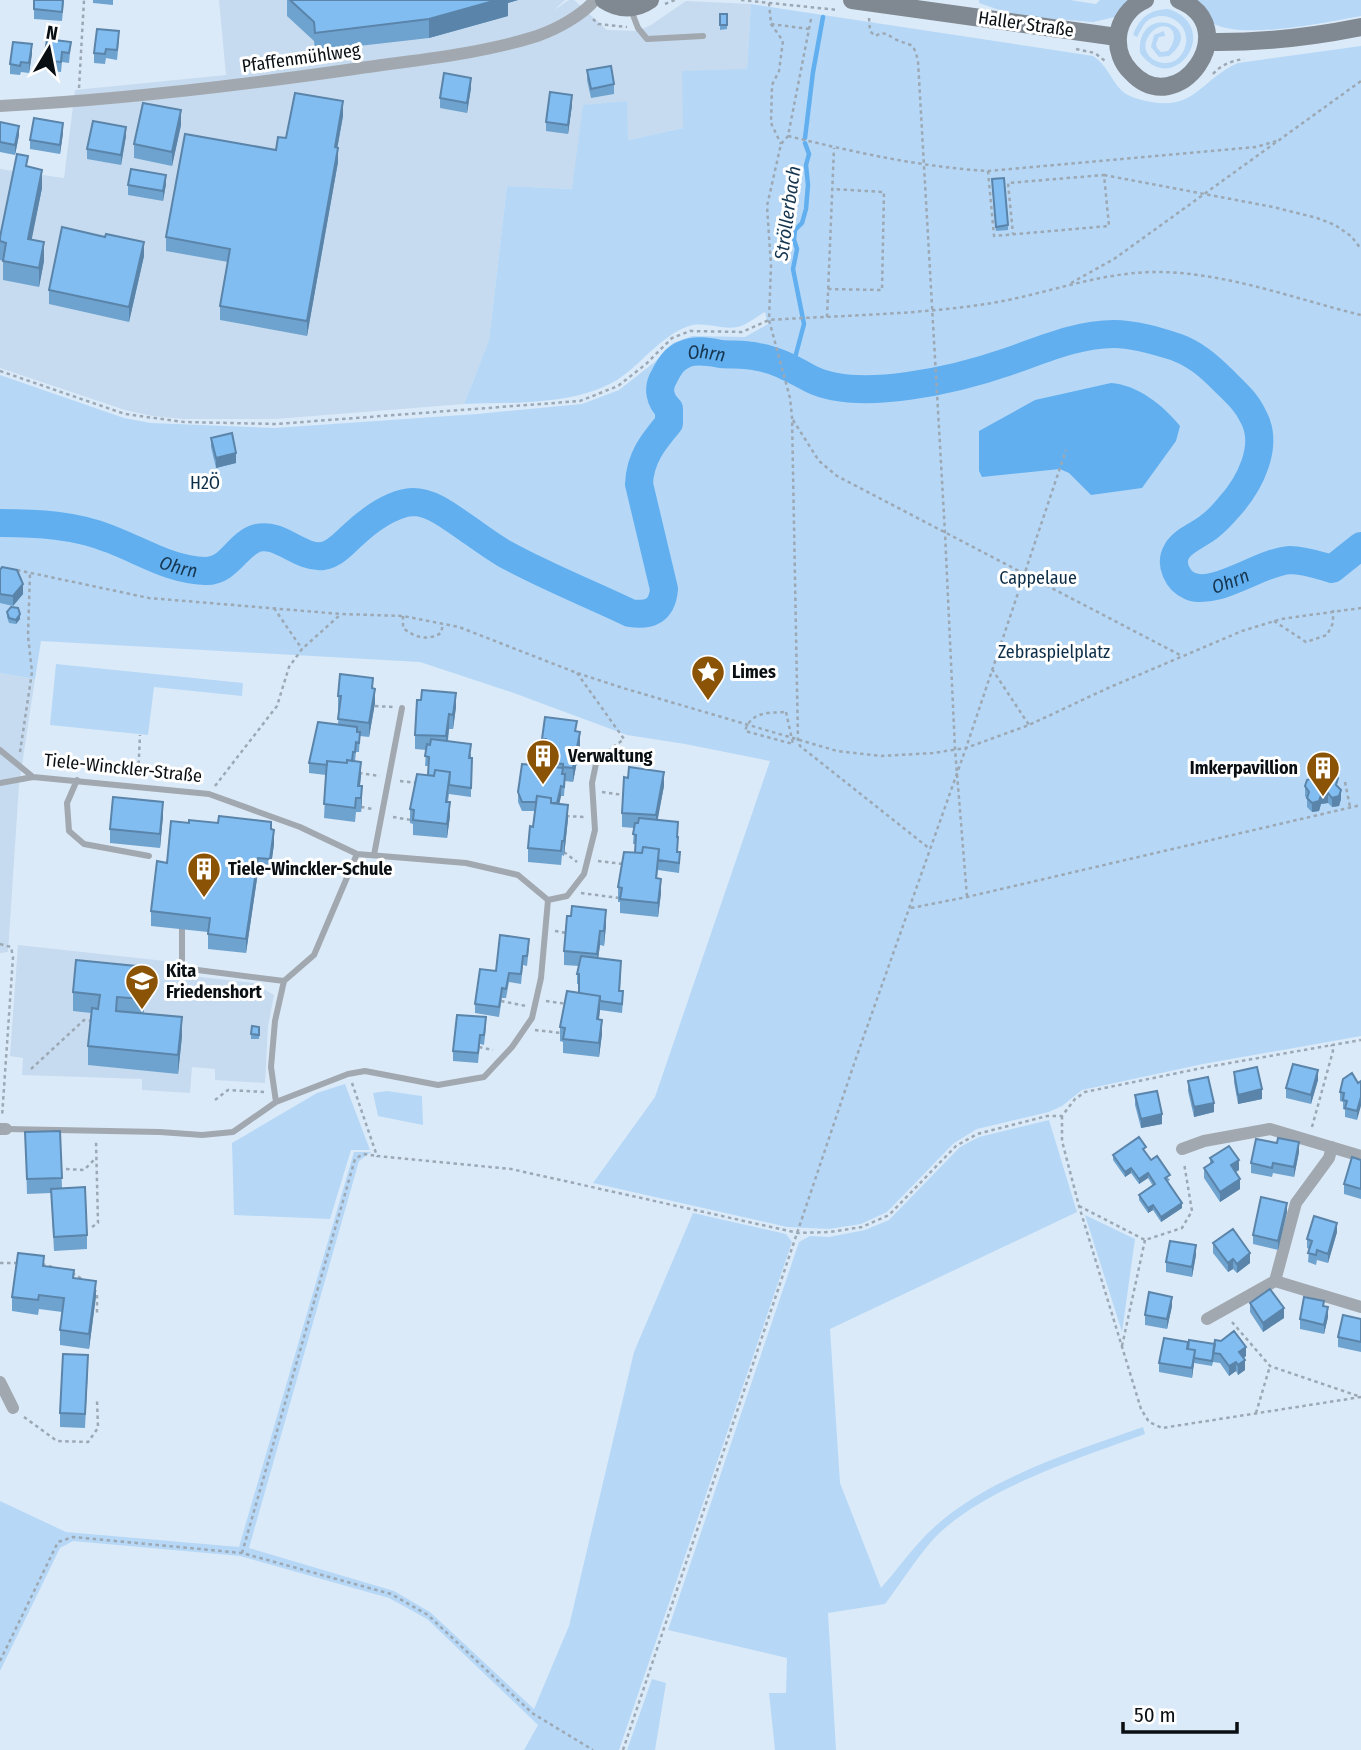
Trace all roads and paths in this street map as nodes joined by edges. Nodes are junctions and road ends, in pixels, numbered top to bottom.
1 (84, 0) edge
2 (595, 0) edge
3 (604, 0) edge
4 (650, 0) edge
5 (852, 0) edge
6 (1145, 0) edge
7 (1179, 0) edge
8 (769, 2) dead end
9 (630, 8) junction
10 (869, 15) dead end
11 (811, 19) dead end
12 (771, 24) junction
13 (1361, 27) edge
14 (809, 29) junction
15 (703, 36) dead end
16 (1118, 37) junction
17 (1207, 42) junction
18 (1361, 81) edge
19 (78, 102) junction
20 (0, 106) edge
21 (788, 136) junction
22 (1280, 139) junction
23 (781, 144) junction
24 (834, 148) junction
25 (923, 164) junction
26 (988, 171) junction
27 (1104, 175) junction
28 (832, 189) junction
29 (1203, 194) junction
30 (1013, 234) junction
31 (1361, 249) edge
32 (1067, 285) junction
33 (828, 289) junction
34 (932, 311) junction
35 (1361, 315) edge
36 (827, 317) junction
37 (769, 320) junction
38 (0, 371) edge
39 (792, 417) junction
40 (1066, 450) dead end
41 (945, 533) junction
42 (10, 569) edge
43 (30, 572) junction
44 (1024, 574) junction
45 (273, 607) junction
46 (1361, 608) edge
47 (1333, 610) junction
48 (341, 614) junction
49 (403, 616) junction
50 (1274, 621) junction
51 (444, 624) junction
52 (302, 649) junction
53 (1180, 656) junction
54 (992, 669) junction
55 (576, 673) junction
56 (375, 706) edge
57 (402, 708) joint
58 (747, 725) junction
59 (1029, 725) junction
60 (140, 735) dead end
61 (792, 739) junction
62 (798, 741) junction
63 (966, 748) junction
64 (955, 749) junction
65 (0, 750) edge
66 (597, 759) joint
67 (352, 771) edge
68 (958, 771) junction
69 (33, 777) junction
70 (390, 779) junction
71 (77, 780) junction
72 (1345, 782) dead end
73 (0, 783) edge
74 (428, 784) edge
75 (137, 788) junction
76 (592, 790) junction
77 (209, 794) junction
78 (624, 795) edge
79 (1361, 805) edge
80 (1350, 807) junction
81 (382, 816) junction
82 (562, 816) edge
83 (594, 818) junction
84 (411, 820) edge
85 (930, 849) junction
86 (564, 852) edge
87 (356, 854) junction
88 (374, 855) junction
89 (149, 856) dead end
90 (588, 860) junction
91 (626, 864) edge
92 (586, 869) junction
93 (570, 892) junction
94 (967, 897) junction
95 (619, 898) edge
96 (548, 901) junction
97 (911, 908) junction
98 (182, 929) dead end
99 (0, 944) edge
100 (284, 981) junction
101 (11, 992) junction
102 (18, 993) dead end
103 (501, 1001) edge
104 (535, 1003) junction
105 (573, 1004) edge
106 (96, 1022) edge
107 (525, 1029) junction
108 (561, 1033) edge
109 (1361, 1040) edge
110 (1331, 1045) junction
111 (31, 1069) dead end
112 (348, 1074) junction
113 (274, 1093) junction
114 (215, 1100) dead end
115 (276, 1102) junction
116 (1062, 1116) junction
117 (3, 1129) edge
118 (96, 1130) junction
119 (1309, 1140) junction
120 (1332, 1147) junction
121 (1182, 1149) joint
122 (377, 1156) junction
123 (1361, 1156) edge
124 (96, 1158) junction
125 (66, 1169) dead end
126 (1079, 1206) junction
127 (92, 1227) dead end
128 (798, 1233) junction
129 (1145, 1240) junction
130 (0, 1263) edge
131 (22, 1264) edge
132 (33, 1264) edge
133 (56, 1268) edge
134 (67, 1272) edge
135 (1275, 1281) junction
136 (86, 1282) edge
137 (93, 1288) edge
138 (1361, 1307) edge
139 (1222, 1310) junction
140 (97, 1315) dead end
141 (1207, 1319) dead end
142 (1122, 1349) junction
143 (1270, 1366) junction
144 (0, 1382) edge
145 (1361, 1397) edge
146 (97, 1400) dead end
147 (13, 1408) joint
148 (1256, 1413) junction
149 (242, 1553) junction
150 (0, 1661) edge
151 (593, 1750) edge
152 (623, 1750) edge

1 - 19 path
2 - 19 street, Pfaffenmühlweg
3 - 9 main road
4 - 9 main road
5 - 16 main road, Haller Straße
6 - 16 main road
7 - 17 main road
8 - 12 path
9 - 15 lane
10 - 25 path
11 - 14 path
12 - 14 path
12 - 23 path
13 - 17 main road
14 - 21 path
16 - 17 main road
18 - 22 path
19 - 20 street, Pfaffenmühlweg
21 - 23 path
21 - 24 path
22 - 26 path
22 - 29 path
23 - 37 path
24 - 25 path
24 - 28 path
25 - 26 path
25 - 34 path
26 - 30 path
27 - 29 path
27 - 30 path
27 - 30 path
28 - 33 path
28 - 33 path
29 - 31 path
29 - 32 path
32 - 34 path
32 - 35 path
33 - 36 path
34 - 36 path
34 - 41 path
36 - 37 path
37 - 38 path
37 - 39 path
39 - 41 path
39 - 62 path
40 - 44 path
41 - 44 path
41 - 64 path
42 - 43 path
43 - 45 path
43 - 69 path
44 - 53 path
44 - 54 path
45 - 48 path
45 - 52 path
46 - 47 path
47 - 50 path
47 - 50 path
48 - 49 path
48 - 52 path
49 - 51 path
49 - 51 path
50 - 53 path
51 - 55 path
52 - 77 path
53 - 59 path
54 - 59 path
54 - 63 path
55 - 58 path
55 - 66 path
56 - 57 path
57 - 70 lane
58 - 61 path
58 - 61 path
59 - 63 path
60 - 75 path
61 - 62 path
62 - 64 path
62 - 85 path
63 - 64 path
63 - 68 path
64 - 68 path
65 - 69 lane
66 - 76 lane
67 - 70 path
68 - 85 path
68 - 94 path
69 - 71 lane, Tiele-Winckler-Straße
69 - 73 lane, Tiele-Winckler-Straße
70 - 74 path
70 - 81 lane
71 - 75 lane, Tiele-Winckler-Straße
71 - 89 lane
72 - 80 path
75 - 77 lane, Tiele-Winckler-Straße
76 - 78 path
76 - 83 lane
77 - 87 lane, Tiele-Winckler-Straße
79 - 80 path
80 - 94 path
81 - 84 path
81 - 88 lane
82 - 83 path
83 - 90 lane
85 - 97 path
86 - 92 path
87 - 88 lane, Tiele-Winckler-Straße
87 - 100 lane
88 - 96 lane, Tiele-Winckler-Straße
90 - 91 path
90 - 92 lane
92 - 93 lane
93 - 95 path
93 - 96 lane
94 - 97 path
96 - 104 lane
97 - 128 path
98 - 100 lane
99 - 101 path
100 - 113 lane
101 - 102 path
101 - 117 path
103 - 104 path
104 - 105 path
104 - 107 lane
106 - 111 path
107 - 108 path
107 - 112 lane
109 - 110 path
110 - 116 path
110 - 119 path
112 - 115 lane
112 - 122 path
113 - 114 path
113 - 115 lane
115 - 118 lane
116 - 126 path
116 - 128 path
117 - 118 lane
118 - 124 path
119 - 120 street
119 - 121 street
120 - 123 street
120 - 135 street
121 - 129 path
122 - 128 path
122 - 149 path
124 - 125 path
124 - 127 path
126 - 129 path
126 - 142 path
128 - 152 path
129 - 142 path
130 - 131 path
132 - 133 path
134 - 136 path
135 - 138 street
135 - 139 street
137 - 140 path
139 - 141 street
139 - 143 path
142 - 148 path
143 - 145 path
143 - 148 path
144 - 147 street
145 - 148 path
146 - 147 path
149 - 150 path
149 - 151 path

